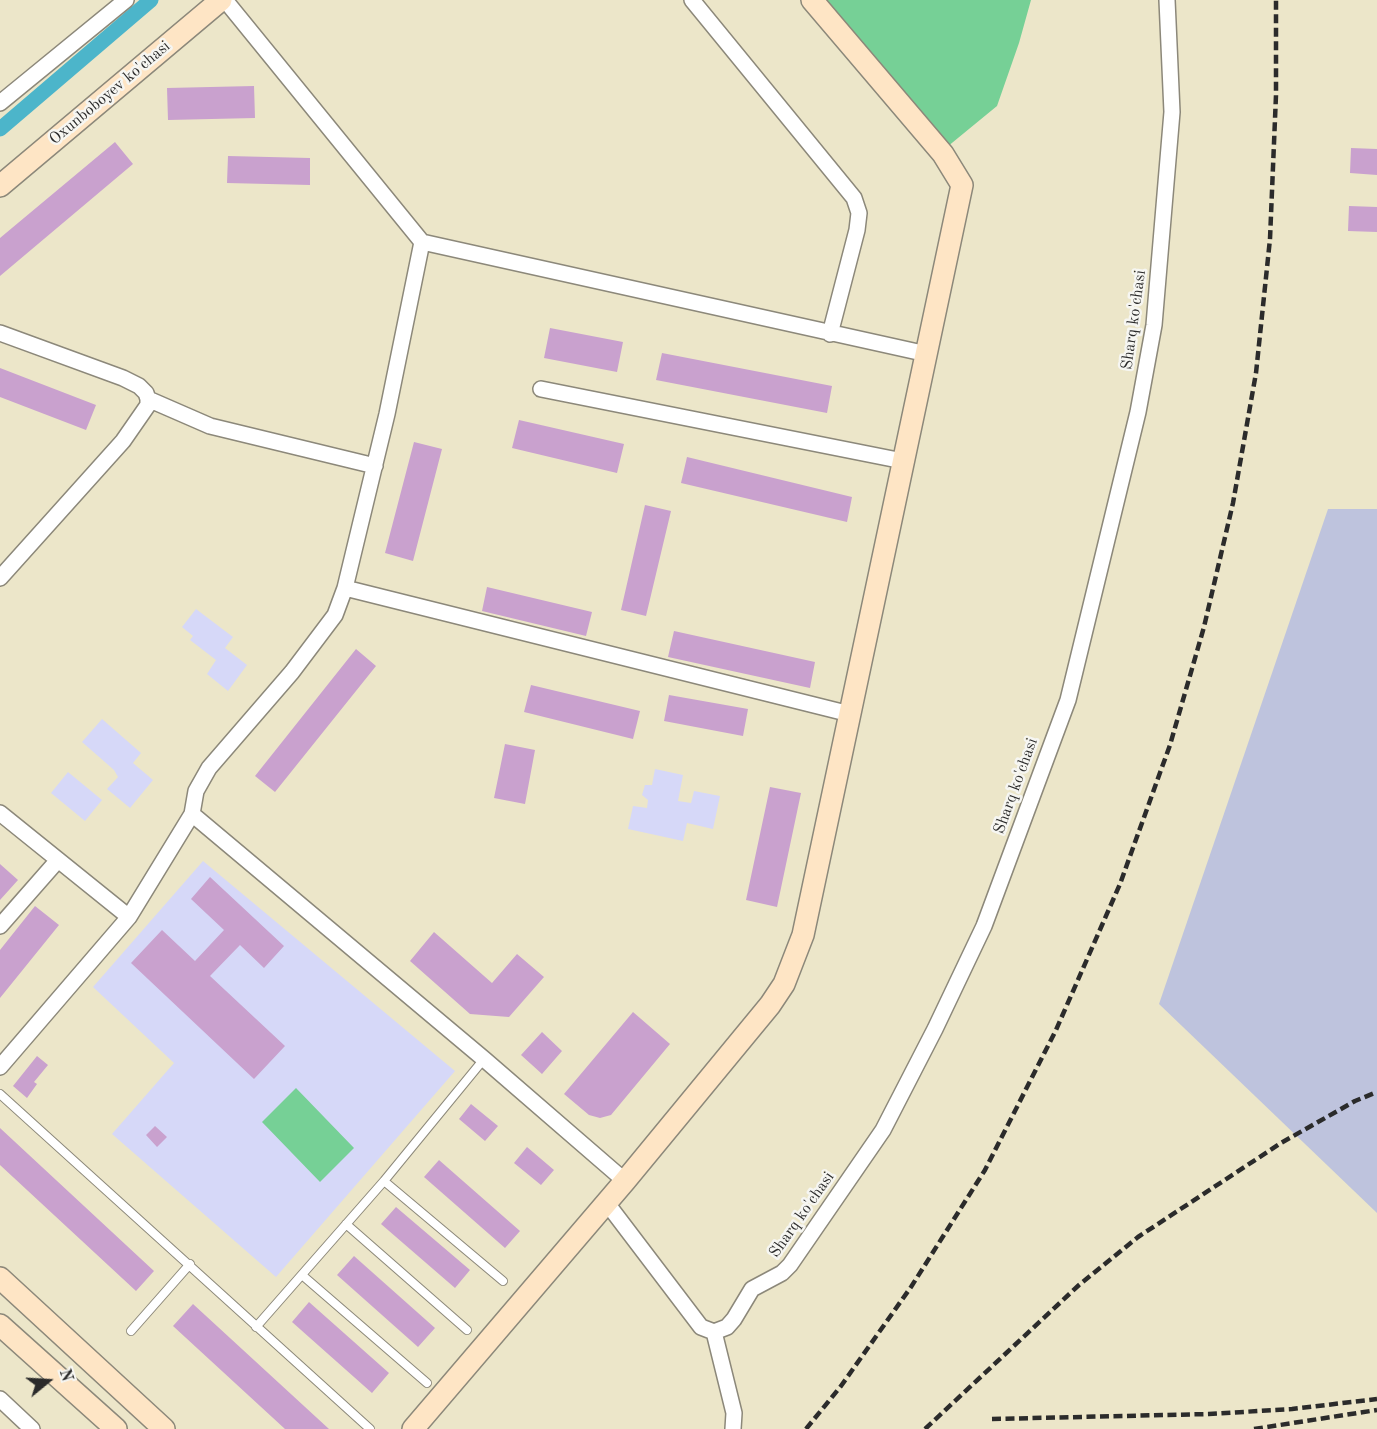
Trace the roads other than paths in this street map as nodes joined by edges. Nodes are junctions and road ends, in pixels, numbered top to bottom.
1 (126, 0) edge
2 (223, 0) edge
3 (692, 0) edge
4 (812, 0) edge
5 (1167, 0) edge
6 (110, 5) edge
7 (0, 103) edge
8 (0, 186) edge
9 (422, 242) junction
10 (0, 333) edge
11 (830, 334) junction
12 (927, 354) junction
13 (541, 389) dead end
14 (148, 399) junction
15 (903, 461) junction
16 (375, 466) junction
17 (0, 578) edge
18 (345, 588) junction
19 (850, 714) junction
20 (0, 813) edge
21 (192, 814) junction
22 (58, 860) junction
23 (129, 917) junction
24 (0, 926) edge
25 (484, 1059) junction
26 (0, 1067) edge
27 (0, 1094) edge
28 (384, 1181) junction
29 (625, 1181) junction
30 (606, 1202) junction
31 (346, 1224) junction
32 (190, 1264) junction
33 (302, 1275) junction
34 (0, 1278) edge
35 (503, 1281) dead end
36 (0, 1325) edge
37 (256, 1327) junction
38 (467, 1330) dead end
39 (131, 1331) dead end
40 (714, 1332) junction
41 (427, 1383) dead end
42 (0, 1399) edge
43 (32, 1429) edge
44 (116, 1429) edge
45 (164, 1429) edge
46 (370, 1429) edge
47 (413, 1429) edge
48 (733, 1429) edge

1 - 6 street
2 - 8 main road, Oxunboboyev ko'chasi
2 - 9 street
3 - 11 street
4 - 12 main road
5 - 40 street, Sharq ko'chasi
6 - 7 street
9 - 11 street
9 - 16 street
10 - 14 street
11 - 12 street
12 - 15 main road
13 - 15 street
14 - 16 street
14 - 17 street
15 - 19 main road
16 - 18 street
18 - 19 street
18 - 21 street
19 - 29 main road
20 - 22 street
21 - 23 street
21 - 25 street
22 - 23 street
22 - 24 street
23 - 26 street
25 - 28 lane
25 - 29 street
27 - 32 lane
28 - 31 lane
28 - 35 lane
29 - 30 main road
30 - 40 street
30 - 47 main road
31 - 33 lane
31 - 38 lane
32 - 37 lane
32 - 39 lane
33 - 37 lane
33 - 41 lane
34 - 45 main road
36 - 44 main road
37 - 46 lane
40 - 48 street
42 - 43 street

